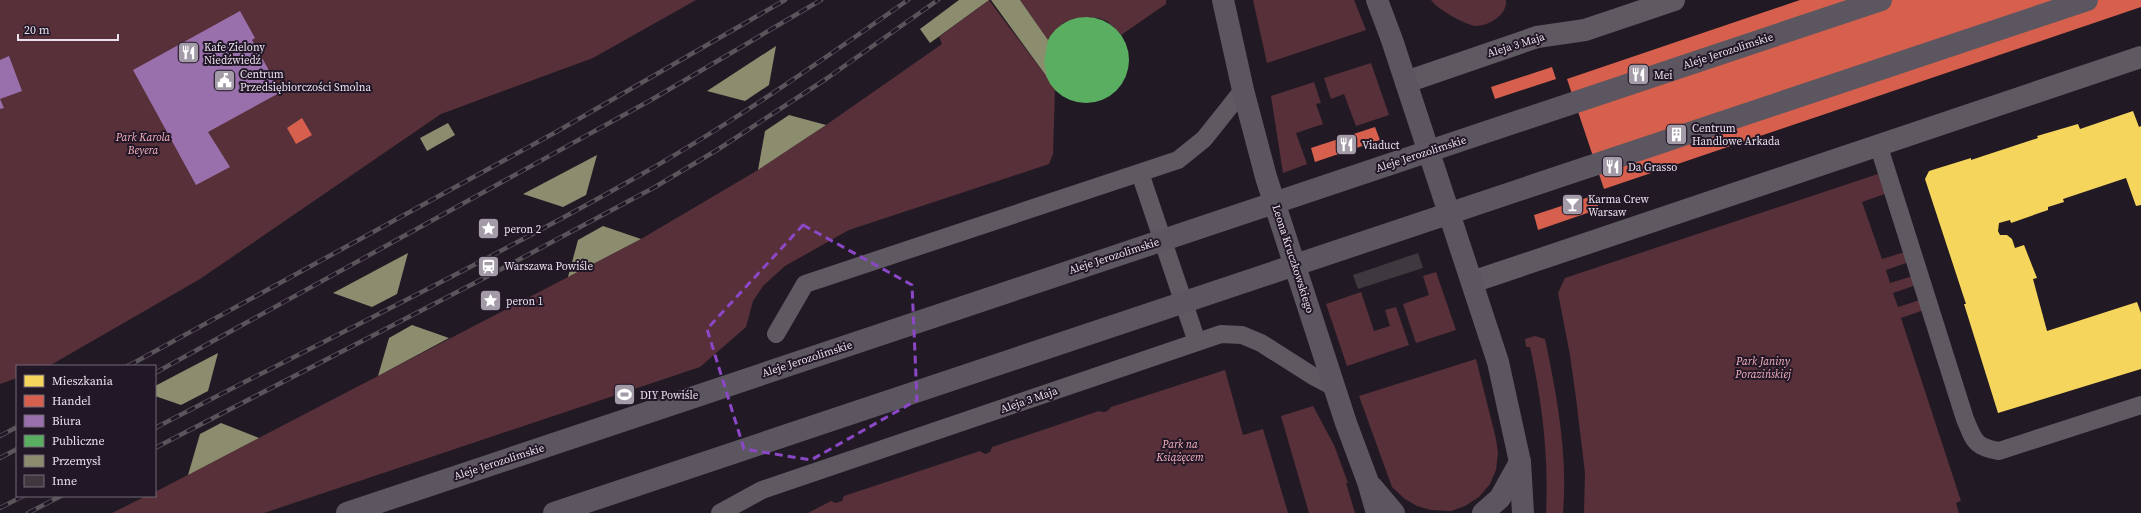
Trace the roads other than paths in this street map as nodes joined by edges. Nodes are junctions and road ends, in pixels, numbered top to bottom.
1 (1223, 0) edge
2 (1376, 0) edge
3 (1674, 0) edge
4 (1881, 0) edge
5 (2087, 0) edge
6 (2141, 57) edge
7 (1406, 82) junction
8 (1243, 90) junction
9 (1878, 144) junction
10 (1140, 172) junction
11 (1472, 282) junction
12 (776, 334) dead end
13 (1197, 342) junction
14 (1334, 387) junction
15 (2141, 405) edge
16 (1520, 462) junction
17 (1368, 482) junction
18 (346, 513) edge
19 (554, 513) edge
20 (720, 513) edge
21 (1377, 513) edge
22 (1394, 513) edge
23 (1484, 513) edge
24 (1523, 513) edge

1 - 8 main road, Leona Kruczkowskiego
2 - 7 main road
3 - 7 street, Aleja 3 Maja
4 - 18 main road, Aleje Jerozolimskie
5 - 19 main road
6 - 9 street
7 - 11 main road
8 - 10 lane
8 - 14 main road, Leona Kruczkowskiego
9 - 11 street
9 - 15 lane
10 - 12 lane
10 - 13 lane
11 - 16 main road
13 - 14 lane, Aleja 3 Maja
13 - 20 lane, Aleja 3 Maja
14 - 17 main road, Leona Kruczkowskiego
16 - 23 main road
16 - 24 main road
17 - 21 main road, Leona Kruczkowskiego
17 - 22 main road

